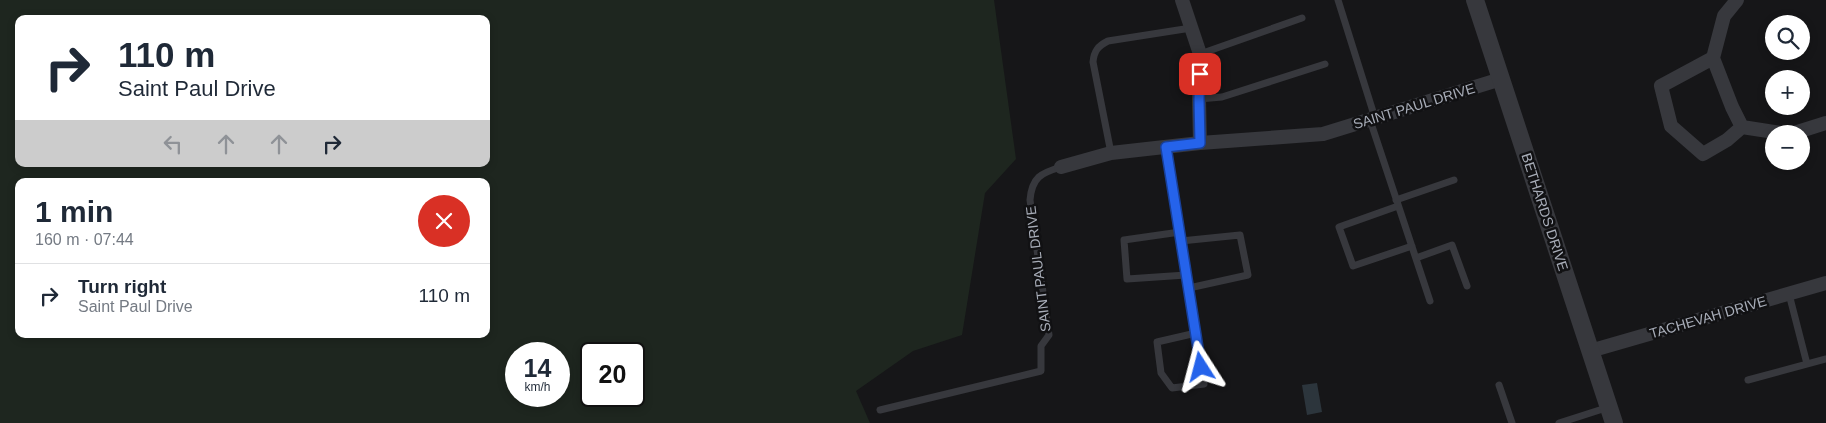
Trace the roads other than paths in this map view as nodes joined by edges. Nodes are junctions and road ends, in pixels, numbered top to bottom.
1 (1182, 0) edge
2 (1338, 0) edge
3 (1475, 0) edge
4 (1737, 0) edge
5 (1302, 18) dead end
6 (1191, 28) junction
7 (1200, 54) junction
8 (1713, 58) junction
9 (1325, 64) dead end
10 (1501, 79) junction
11 (1199, 99) junction
12 (1373, 119) junction
13 (1826, 123) edge
14 (1742, 127) junction
15 (1810, 128) edge
16 (1765, 131) edge
17 (1200, 143) junction
18 (1166, 147) junction
19 (1111, 153) junction
20 (1061, 167) joint
21 (1454, 180) dead end
22 (1397, 203) junction
23 (1180, 232) junction
24 (1181, 241) junction
25 (1412, 246) junction
26 (1416, 258) junction
27 (1186, 275) junction
28 (1826, 283) edge
29 (1467, 286) dead end
30 (1189, 288) junction
31 (1789, 294) junction
32 (1430, 300) dead end
33 (1196, 333) junction
34 (1590, 351) junction
35 (1826, 359) edge
36 (1806, 364) junction
37 (1748, 380) dead end
38 (1499, 385) dead end
39 (880, 410) dead end
40 (1612, 415) edge
41 (1512, 423) edge
42 (1559, 423) edge

1 - 6 street
2 - 12 lane
3 - 10 street, BETHARDS DRIVE
4 - 8 street
5 - 7 lane
6 - 7 street
6 - 19 lane
7 - 11 street
8 - 14 street
8 - 14 street
9 - 11 lane
10 - 12 street, SAINT PAUL DRIVE
10 - 34 street, BETHARDS DRIVE
11 - 17 street
12 - 17 street, SAINT PAUL DRIVE
12 - 22 lane
13 - 15 street
14 - 16 street
17 - 18 street, SAINT PAUL DRIVE
18 - 19 street, SAINT PAUL DRIVE
18 - 23 lane
19 - 20 street, SAINT PAUL DRIVE
20 - 39 lane, SAINT PAUL DRIVE
21 - 22 lane
22 - 25 lane
22 - 25 lane
23 - 24 lane
23 - 27 lane
24 - 27 lane
24 - 30 lane
25 - 26 lane
26 - 29 lane
26 - 32 lane
27 - 30 lane
28 - 31 street, TACHEVAH DRIVE
30 - 33 lane
31 - 34 street, TACHEVAH DRIVE
31 - 36 lane
33 - 33 lane
34 - 40 street, BETHARDS DRIVE
35 - 36 lane
36 - 37 lane
38 - 41 lane
40 - 42 lane

